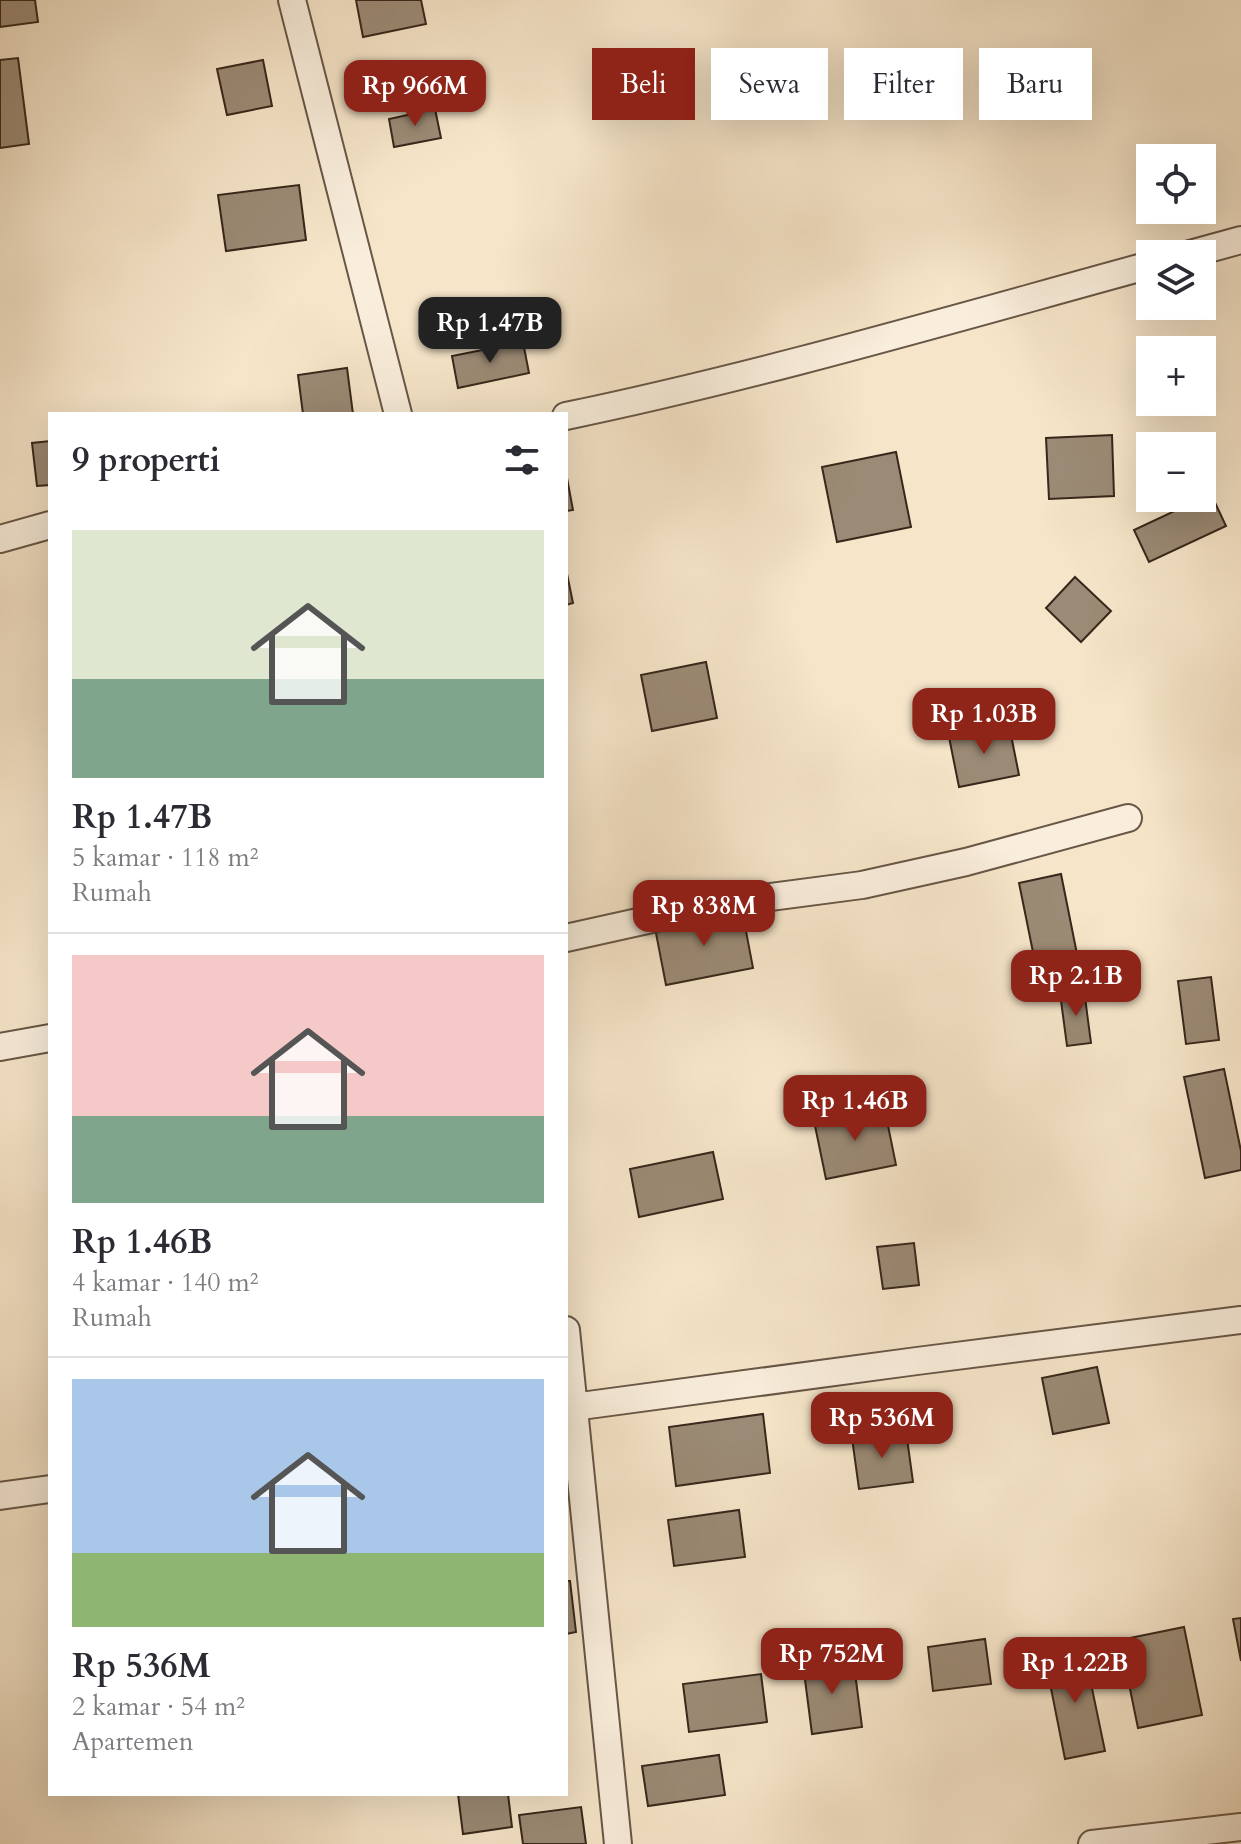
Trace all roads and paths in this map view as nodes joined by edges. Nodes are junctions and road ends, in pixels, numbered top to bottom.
1 (292, 0) edge
2 (1241, 240) edge
3 (1216, 247) edge
4 (1136, 269) edge
5 (397, 412) edge
6 (568, 416) edge
7 (48, 526) edge
8 (0, 539) edge
9 (1128, 818) dead end
10 (568, 938) edge
11 (48, 1038) edge
12 (0, 1047) edge
13 (1241, 1320) edge
14 (568, 1368) edge
15 (570, 1407) edge
16 (48, 1489) edge
17 (0, 1496) edge
18 (1241, 1827) edge
19 (618, 1844) edge
20 (1092, 1844) edge

1 - 5 street
2 - 3 street
4 - 6 street
7 - 8 street
9 - 10 street
11 - 12 street
13 - 15 street
14 - 15 street
15 - 19 street
16 - 17 street
18 - 20 street

